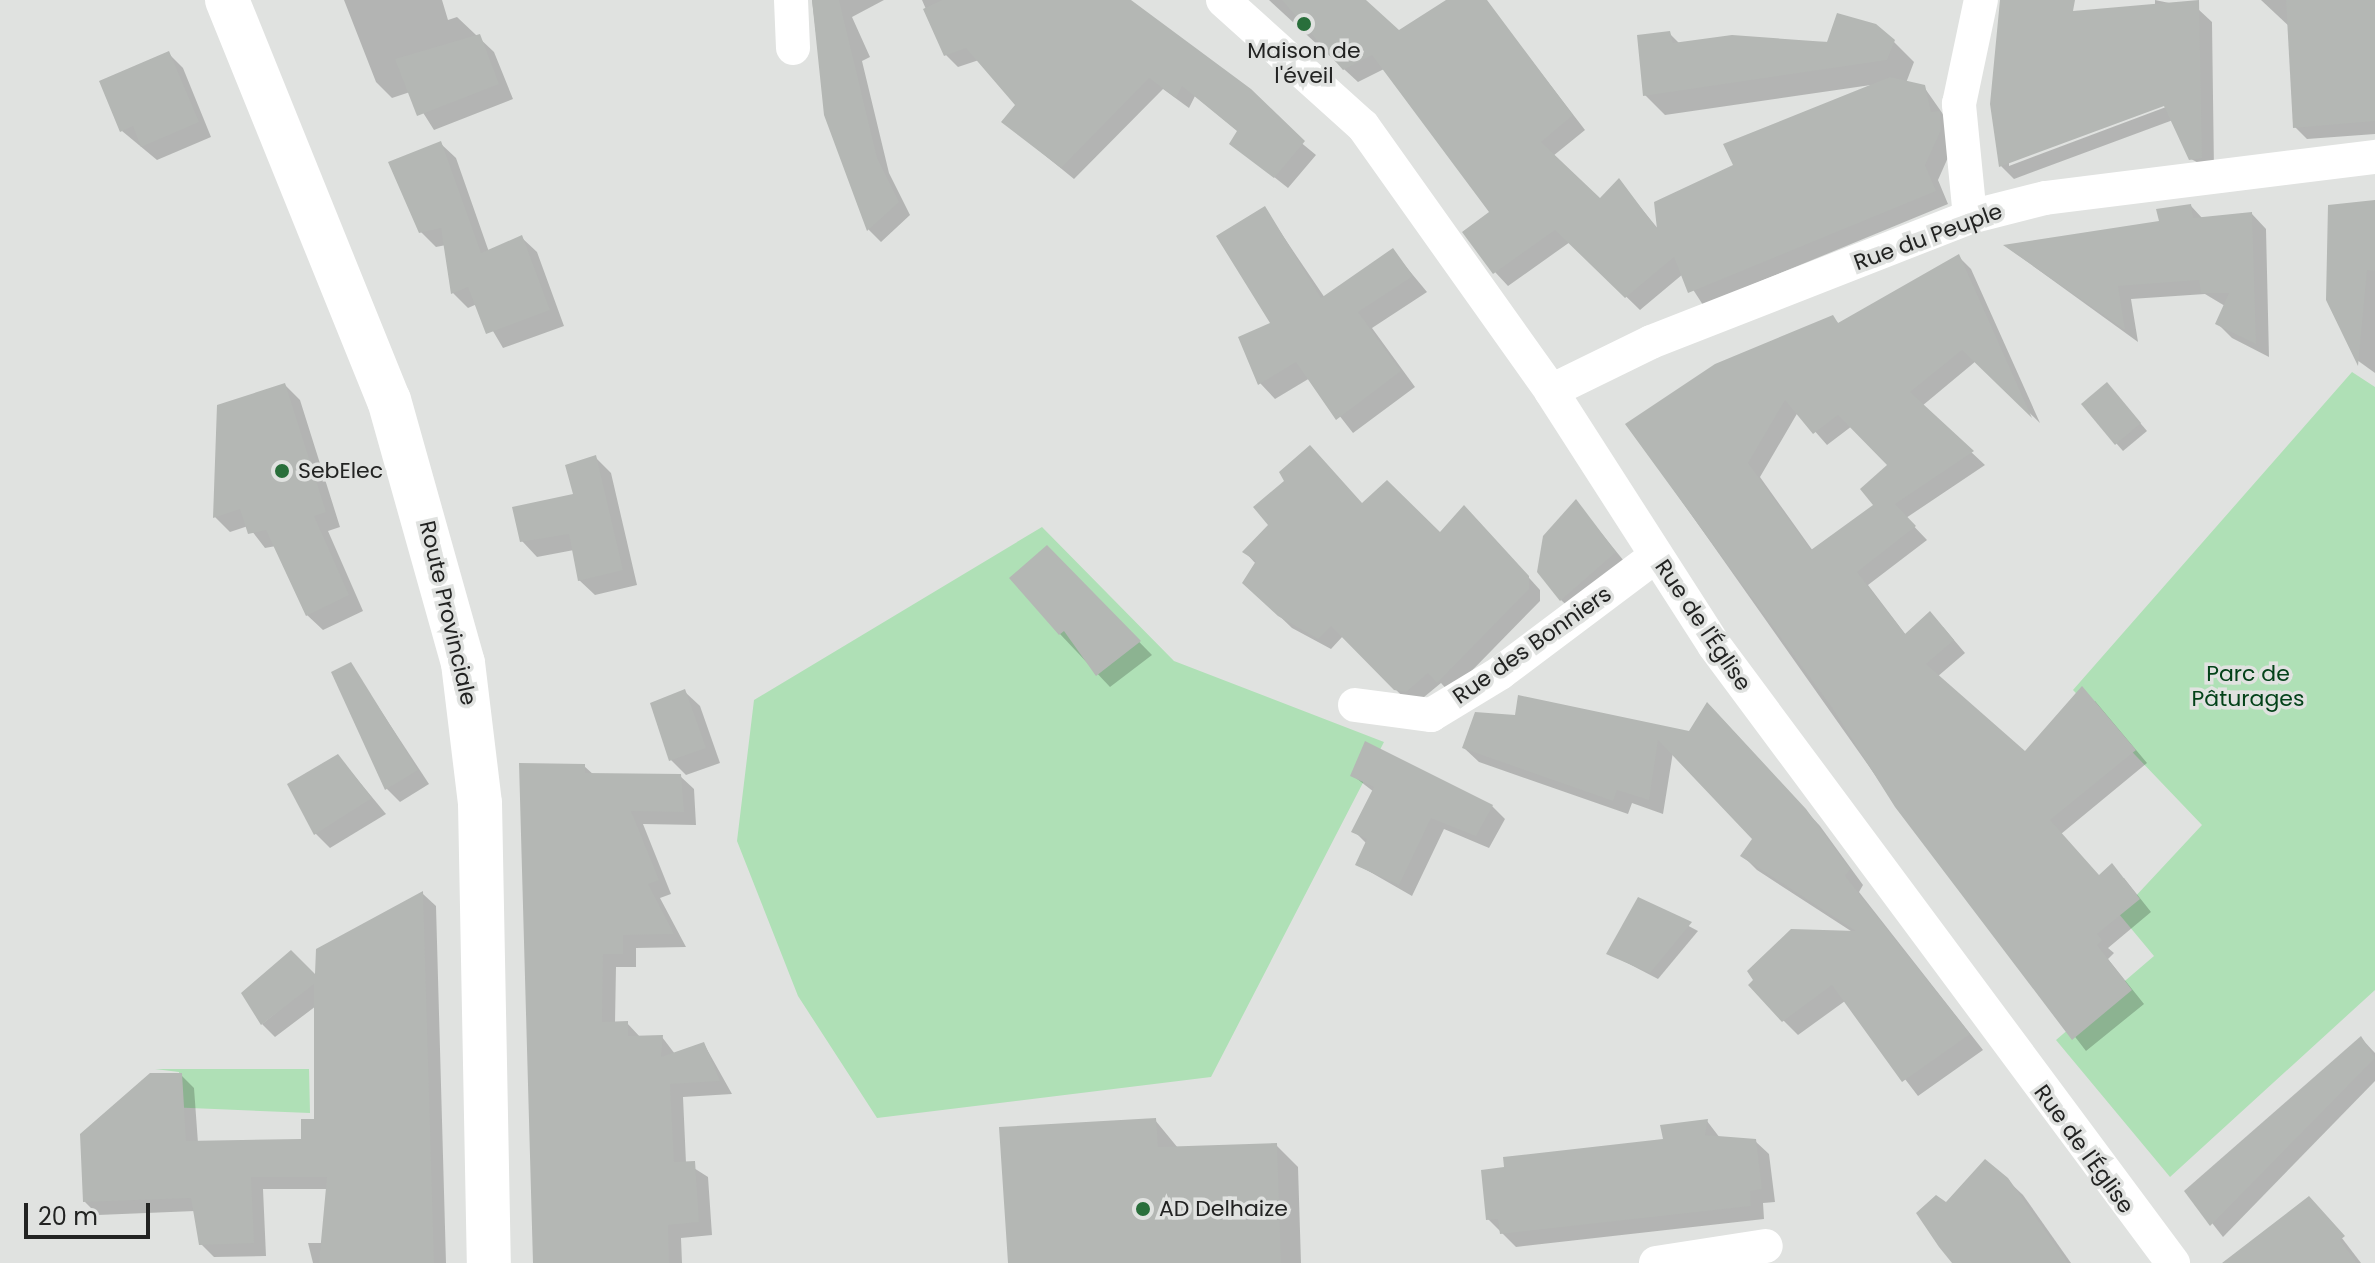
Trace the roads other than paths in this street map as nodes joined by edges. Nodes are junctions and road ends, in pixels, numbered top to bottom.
1 (227, 0) edge
2 (791, 0) edge
3 (1223, 0) edge
4 (1981, 0) edge
5 (793, 48) dead end
6 (2375, 157) edge
7 (1970, 217) junction
8 (1551, 391) junction
9 (1656, 556) junction
10 (1355, 705) dead end
11 (1766, 1246) dead end
12 (489, 1263) edge
13 (1656, 1263) edge
14 (2173, 1263) edge

1 - 12 street, Route Provinciale
2 - 5 street
3 - 8 street, Rue de l'Église
4 - 7 street
6 - 7 street, Rue du Peuple
7 - 8 street, Rue du Peuple
8 - 9 street, Rue de l'Église
9 - 10 street, Rue des Bonniers
9 - 14 street, Rue de l'Église
11 - 13 street

